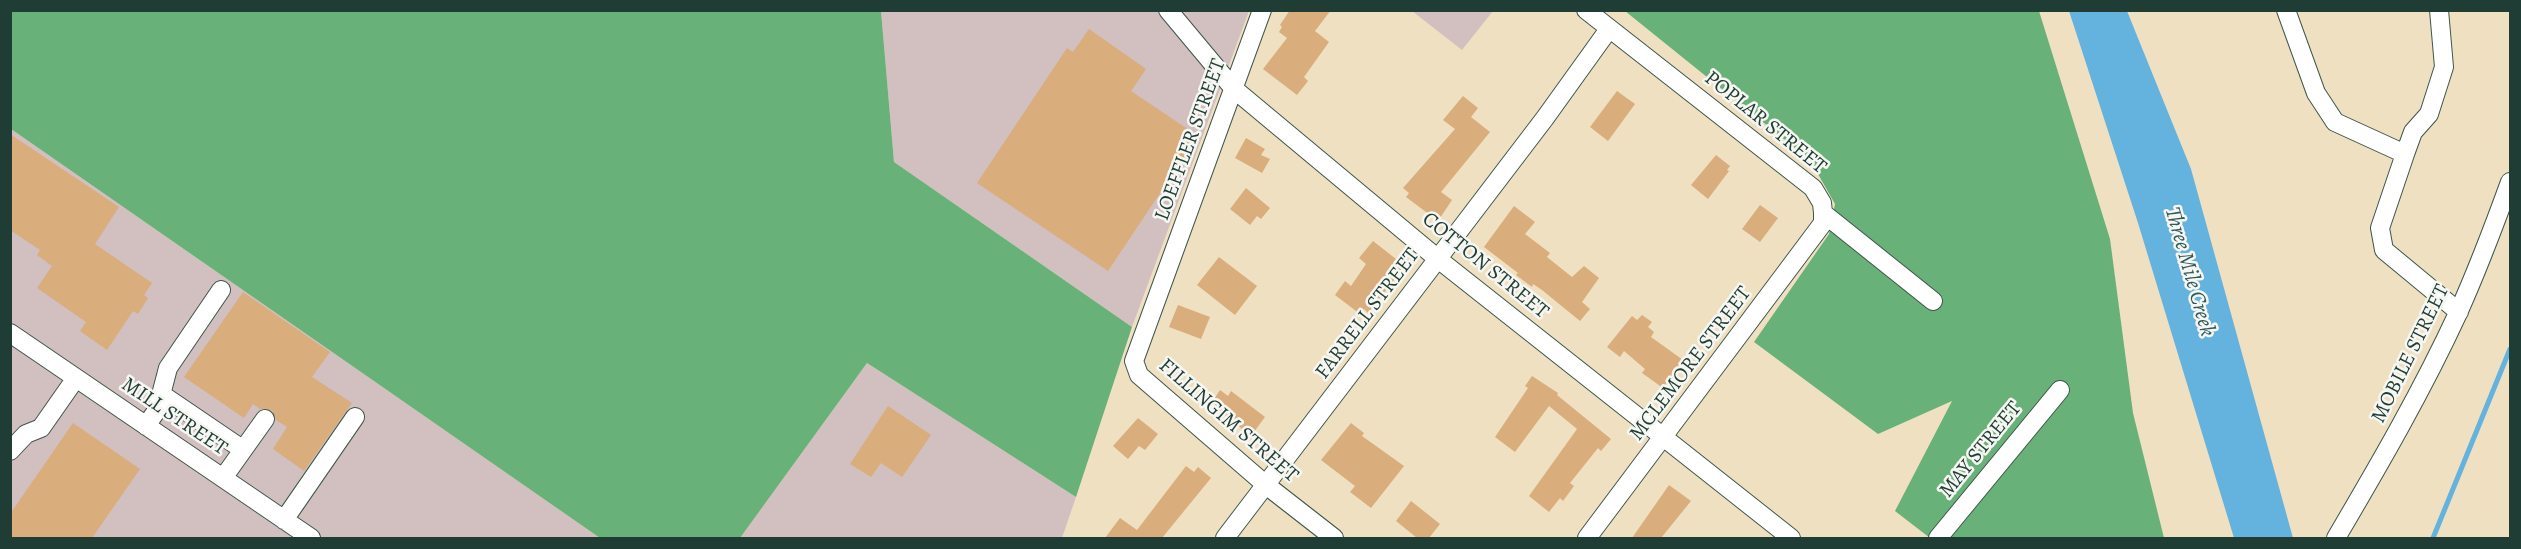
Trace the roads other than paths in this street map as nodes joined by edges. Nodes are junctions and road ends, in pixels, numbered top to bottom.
1 (1168, 10) edge
2 (1262, 10) edge
3 (1586, 10) edge
4 (2286, 10) edge
5 (2439, 10) edge
6 (1609, 29) junction
7 (1234, 89) junction
8 (2405, 154) junction
9 (2511, 182) edge
10 (1823, 213) junction
11 (1438, 259) junction
12 (1162, 285) joint
13 (221, 290) dead end
14 (1933, 301) dead end
15 (2459, 312) junction
16 (10, 333) edge
17 (76, 378) junction
18 (2060, 390) dead end
19 (161, 394) junction
20 (355, 417) dead end
21 (265, 419) dead end
22 (146, 426) junction
23 (1664, 438) junction
24 (242, 449) junction
25 (10, 451) edge
26 (223, 478) junction
27 (1266, 485) junction
28 (284, 520) junction
29 (311, 538) edge
30 (1225, 538) edge
31 (1334, 538) edge
32 (1587, 538) edge
33 (1791, 538) edge
34 (1938, 538) edge
35 (2336, 538) edge

1 - 7 street, COTTON STREET
2 - 7 street, LOEFFLER STREET
3 - 6 street, POPLAR STREET
4 - 8 street
5 - 8 street
6 - 10 street, POPLAR STREET
6 - 11 street, FARRELL STREET
7 - 11 street, COTTON STREET
7 - 12 street, LOEFFLER STREET
8 - 15 street
9 - 15 street, MOBILE STREET
10 - 14 street, POPLAR STREET
10 - 23 street, MCLEMORE STREET
11 - 23 street, COTTON STREET
11 - 27 street, FARRELL STREET
12 - 27 street, FILLINGIM STREET
13 - 19 street
15 - 35 street, MOBILE STREET
16 - 17 street, MILL STREET
17 - 22 street, MILL STREET
17 - 25 street
18 - 34 street, MAY STREET
19 - 22 street
19 - 24 street
20 - 28 street
21 - 24 street
22 - 26 street, MILL STREET
23 - 32 street, MCLEMORE STREET
23 - 33 street, COTTON STREET
24 - 26 street
26 - 28 street, MILL STREET
27 - 30 street, FARRELL STREET
27 - 31 street, FILLINGIM STREET
28 - 29 street, MILL STREET

